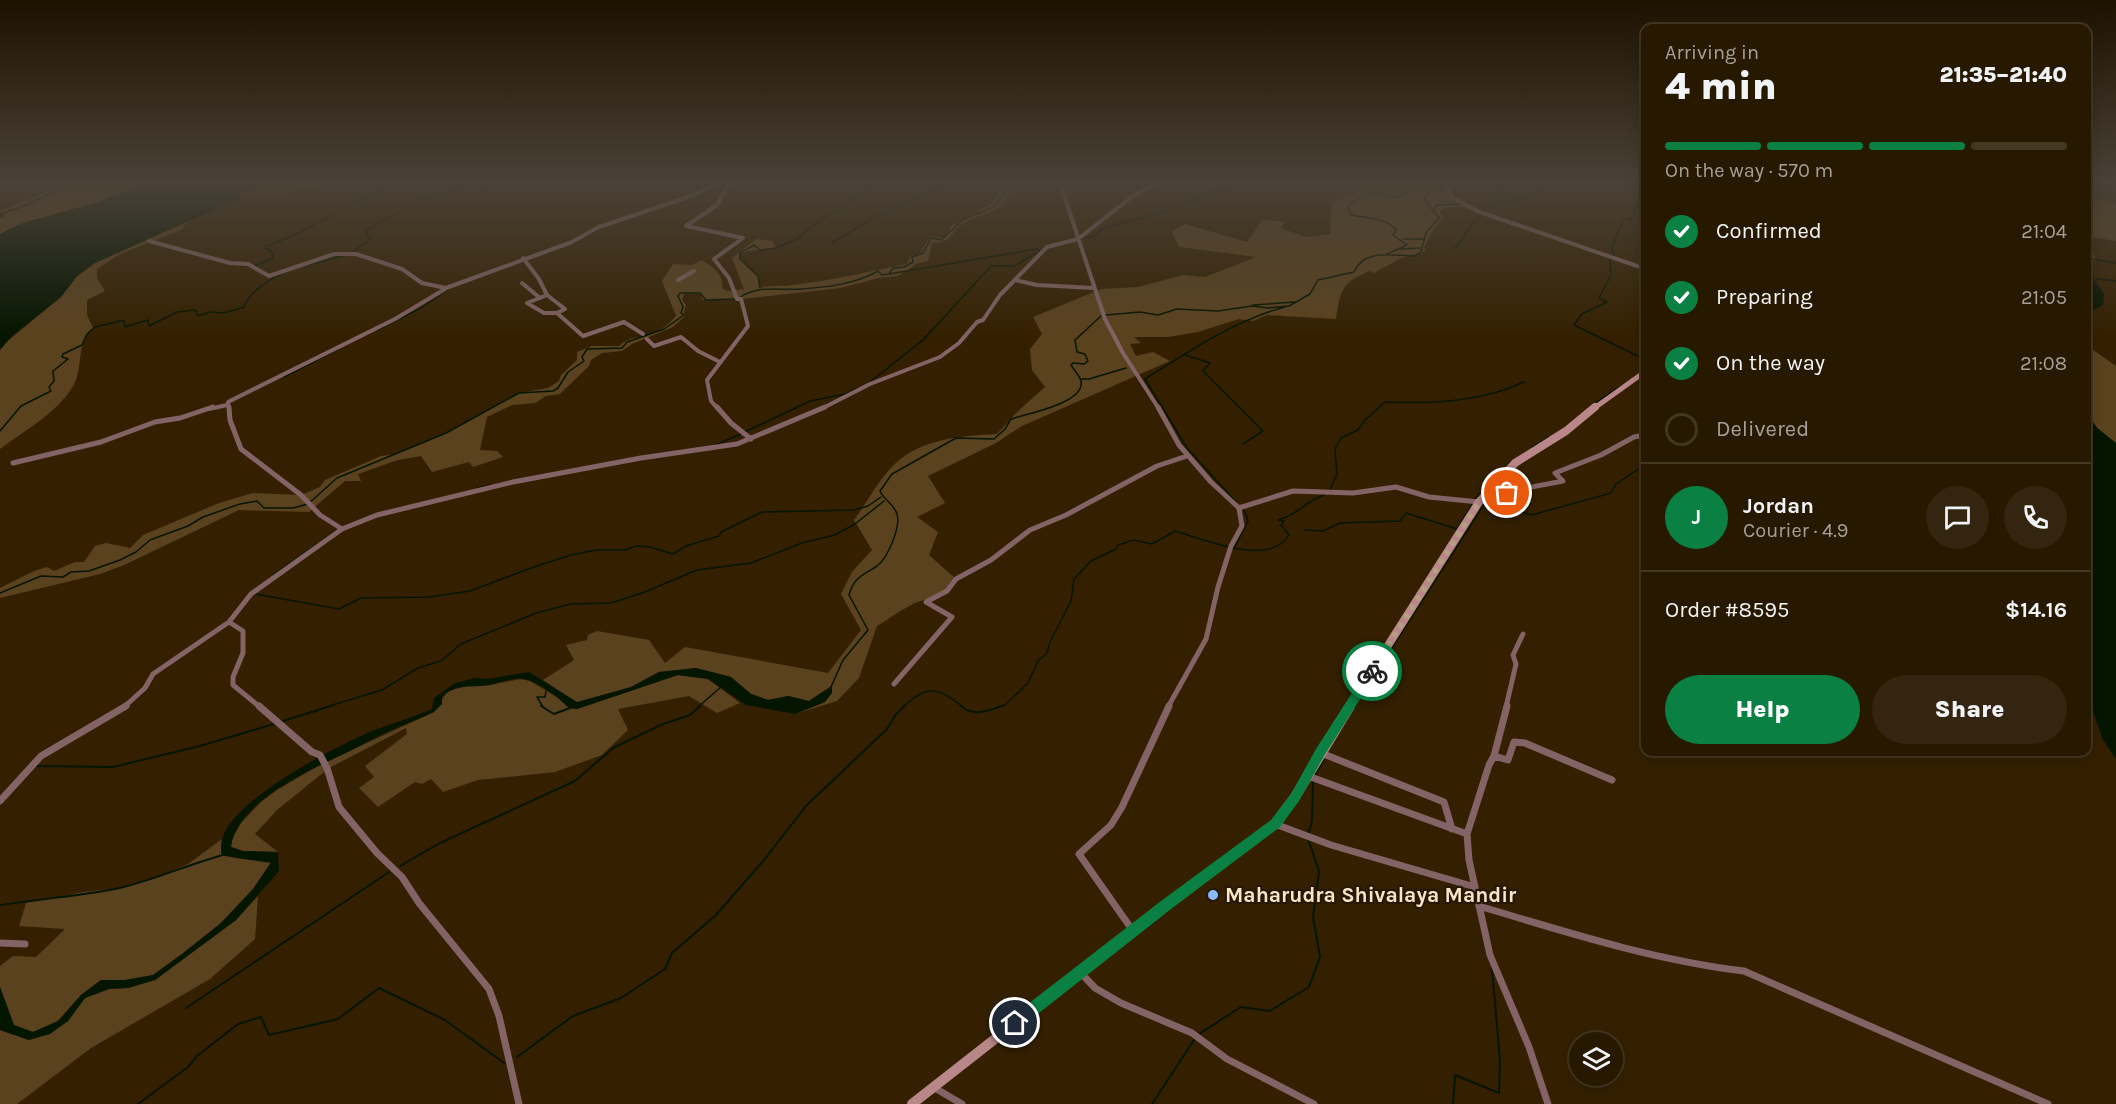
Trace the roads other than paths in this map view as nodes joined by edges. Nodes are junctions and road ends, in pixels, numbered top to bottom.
1 (585, 235) edge
2 (726, 235) edge
3 (1077, 235) edge
4 (1084, 235) edge
5 (1546, 235) edge
6 (1078, 239) junction
7 (149, 241) dead end
8 (523, 258) junction
9 (1641, 267) edge
10 (695, 274) dead end
11 (679, 279) dead end
12 (1015, 280) junction
13 (522, 283) dead end
14 (446, 288) junction
15 (1094, 288) junction
16 (547, 295) junction
17 (540, 298) junction
18 (557, 313) junction
19 (643, 334) dead end
20 (647, 339) dead end
21 (720, 362) junction
22 (1641, 378) edge
23 (227, 405) junction
24 (1641, 436) edge
25 (752, 439) junction
26 (1187, 456) junction
27 (13, 463) dead end
28 (1479, 502) junction
29 (1239, 508) junction
30 (342, 529) junction
31 (230, 622) junction
32 (1523, 634) dead end
33 (894, 684) dead end
34 (1320, 753) junction
35 (1494, 756) junction
36 (326, 765) joint
37 (1307, 775) junction
38 (1611, 780) dead end
39 (0, 801) edge
40 (1275, 824) junction
41 (1452, 829) junction
42 (1467, 834) junction
43 (1475, 886) junction
44 (1479, 906) junction
45 (1134, 931) junction
46 (0, 944) edge
47 (26, 944) dead end
48 (1080, 972) junction
49 (933, 1087) junction
50 (519, 1104) edge
51 (912, 1104) edge
52 (962, 1104) edge
53 (1314, 1104) edge
54 (1548, 1104) edge
55 (2048, 1104) edge

1 - 8 street
2 - 21 street
3 - 6 street
4 - 6 street
5 - 9 street
6 - 12 street
6 - 15 street
7 - 14 street
8 - 14 street
8 - 16 street
10 - 11 street
12 - 15 street
12 - 25 street
13 - 17 street
14 - 23 street
15 - 26 street
16 - 17 street
16 - 18 street
17 - 18 street
18 - 19 street
20 - 21 street
21 - 25 street
22 - 28 main road
23 - 27 street
23 - 30 street
24 - 28 street
25 - 30 street
26 - 29 street
26 - 33 street
28 - 29 street
28 - 34 main road
29 - 45 street
30 - 31 street
31 - 36 street
31 - 39 street
32 - 35 street
34 - 37 main road
34 - 41 street
35 - 38 street
35 - 42 street
36 - 50 street
37 - 40 main road
37 - 41 street
40 - 43 street
40 - 45 main road
41 - 42 street
42 - 43 street
43 - 44 street
44 - 54 street
44 - 55 street
45 - 48 main road
46 - 47 street
48 - 49 main road
48 - 53 street
49 - 51 main road
49 - 52 street

